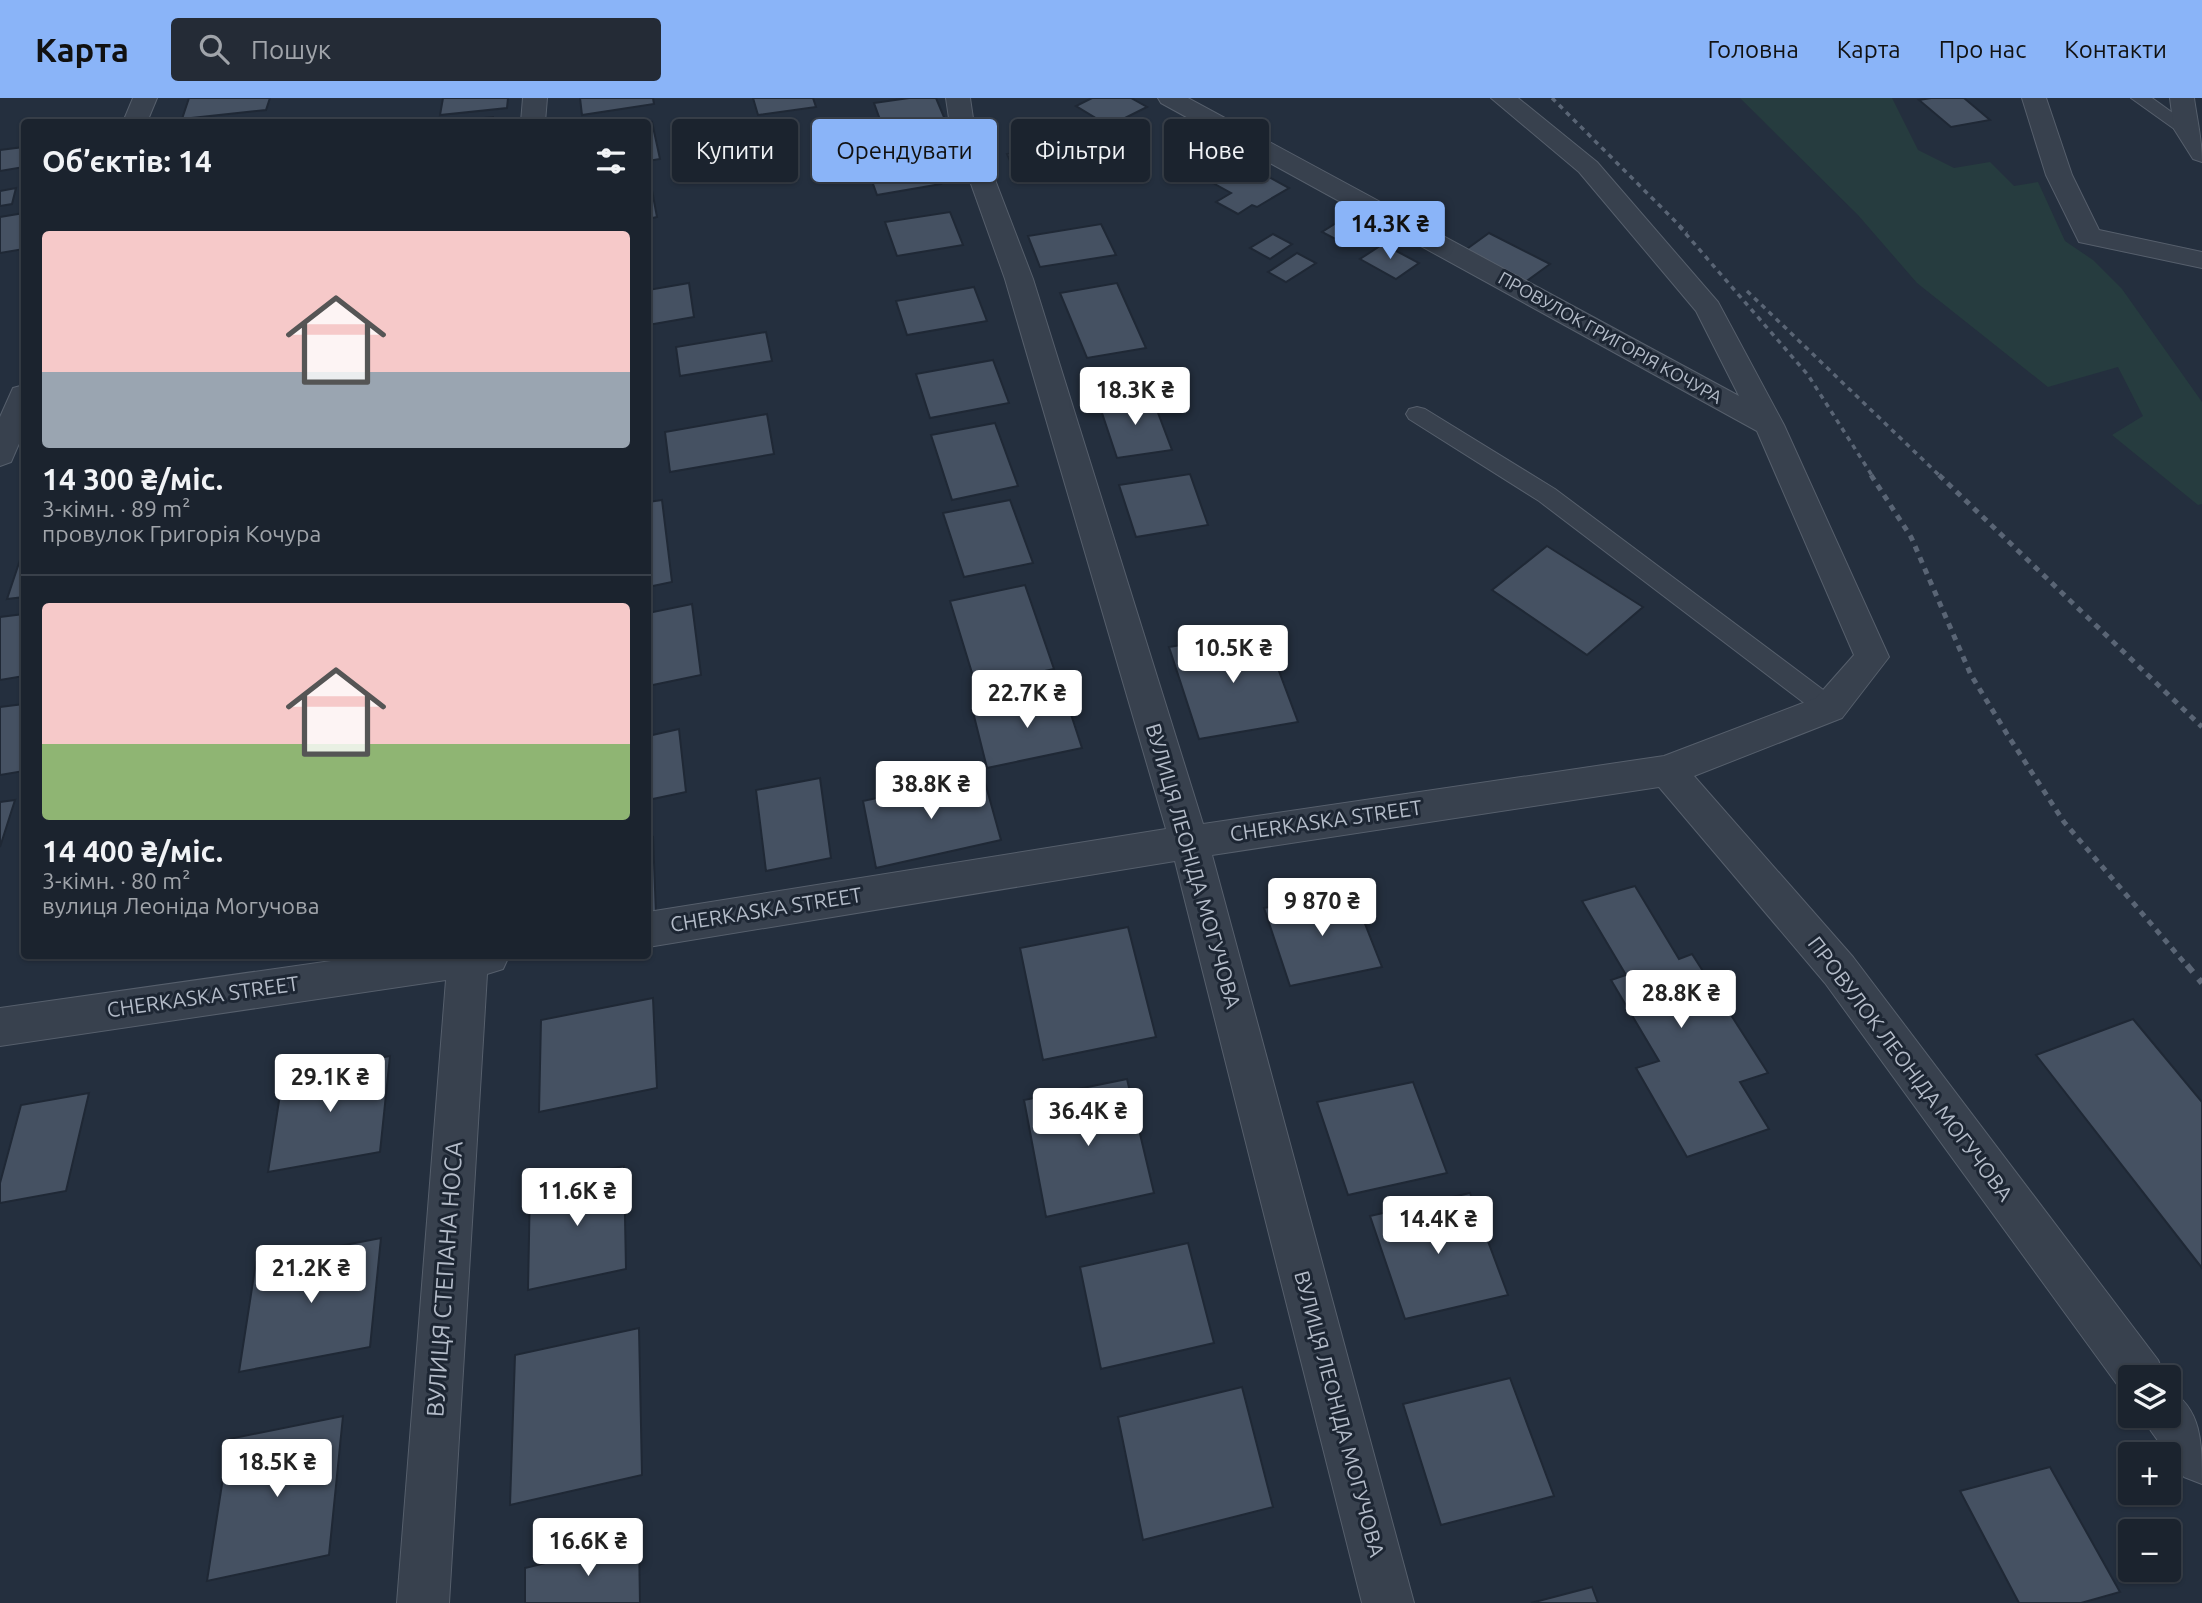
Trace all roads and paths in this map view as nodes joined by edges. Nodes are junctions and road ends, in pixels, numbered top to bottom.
1 (145, 98) edge
2 (535, 98) edge
3 (958, 98) edge
4 (1170, 98) edge
5 (1503, 98) edge
6 (2034, 98) edge
7 (2140, 98) edge
8 (2182, 98) edge
9 (136, 119) edge
10 (533, 119) edge
11 (2186, 128) junction
12 (2202, 154) edge
13 (2202, 260) edge
14 (21, 402) edge
15 (1417, 414) dead end
16 (1769, 425) junction
17 (0, 454) edge
18 (1829, 708) junction
19 (1667, 771) junction
20 (1189, 842) junction
21 (651, 930) edge
22 (461, 959) edge
23 (475, 959) edge
24 (0, 1027) edge
25 (2132, 1365) edge
26 (2179, 1428) edge
27 (2202, 1459) edge
28 (423, 1603) edge
29 (1388, 1603) edge

1 - 9 street
2 - 10 street
3 - 20 street, ВУЛИЦЯ ЛЕОНІДА МОГУЧОВА
4 - 16 street, ПРОВУЛОК ГРИГОРІЯ КОЧУРА
5 - 16 street
6 - 13 street
7 - 11 lane
8 - 11 street
11 - 12 street
14 - 17 street
15 - 18 lane
16 - 18 street
18 - 19 street, CHERKASKA STREET
19 - 20 street, CHERKASKA STREET
19 - 25 street, ПРОВУЛОК ЛЕОНІДА МОГУЧОВА
20 - 21 street, CHERKASKA STREET
20 - 29 street, ВУЛИЦЯ ЛЕОНІДА МОГУЧОВА
22 - 24 street, CHERKASKA STREET
23 - 28 street, ВУЛИЦЯ СТЕПАНА НОСА
26 - 27 street

